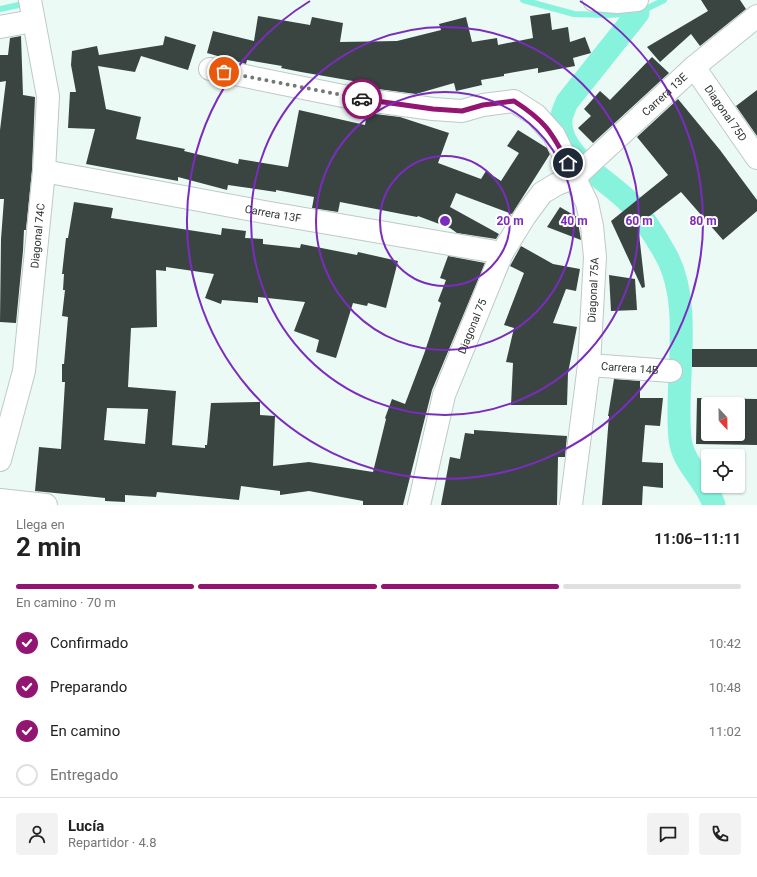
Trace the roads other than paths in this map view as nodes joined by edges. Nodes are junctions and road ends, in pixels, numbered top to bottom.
1 (594, 0) edge
2 (637, 0) edge
3 (31, 10) edge
4 (757, 16) edge
5 (0, 27) edge
6 (694, 67) junction
7 (210, 69) dead end
8 (757, 158) edge
9 (583, 169) junction
10 (44, 171) junction
11 (502, 253) junction
12 (589, 365) junction
13 (671, 371) dead end
14 (0, 460) edge
15 (0, 500) edge
16 (46, 505) edge
17 (419, 505) edge
18 (571, 505) edge

1 - 2 street
3 - 5 street
3 - 10 street, Diagonal 74C
4 - 6 street, Carrera 13E
6 - 8 street, Diagonal 75D
6 - 9 street, Carrera 13E
7 - 9 street, Diagonal 75A
9 - 11 street, Diagonal 75
9 - 12 street, Diagonal 75A
10 - 11 street, Carrera 13F
10 - 14 street, Diagonal 74C
11 - 17 street, Diagonal 75
12 - 13 street, Carrera 14B
12 - 18 street, Diagonal 75A
15 - 16 street

